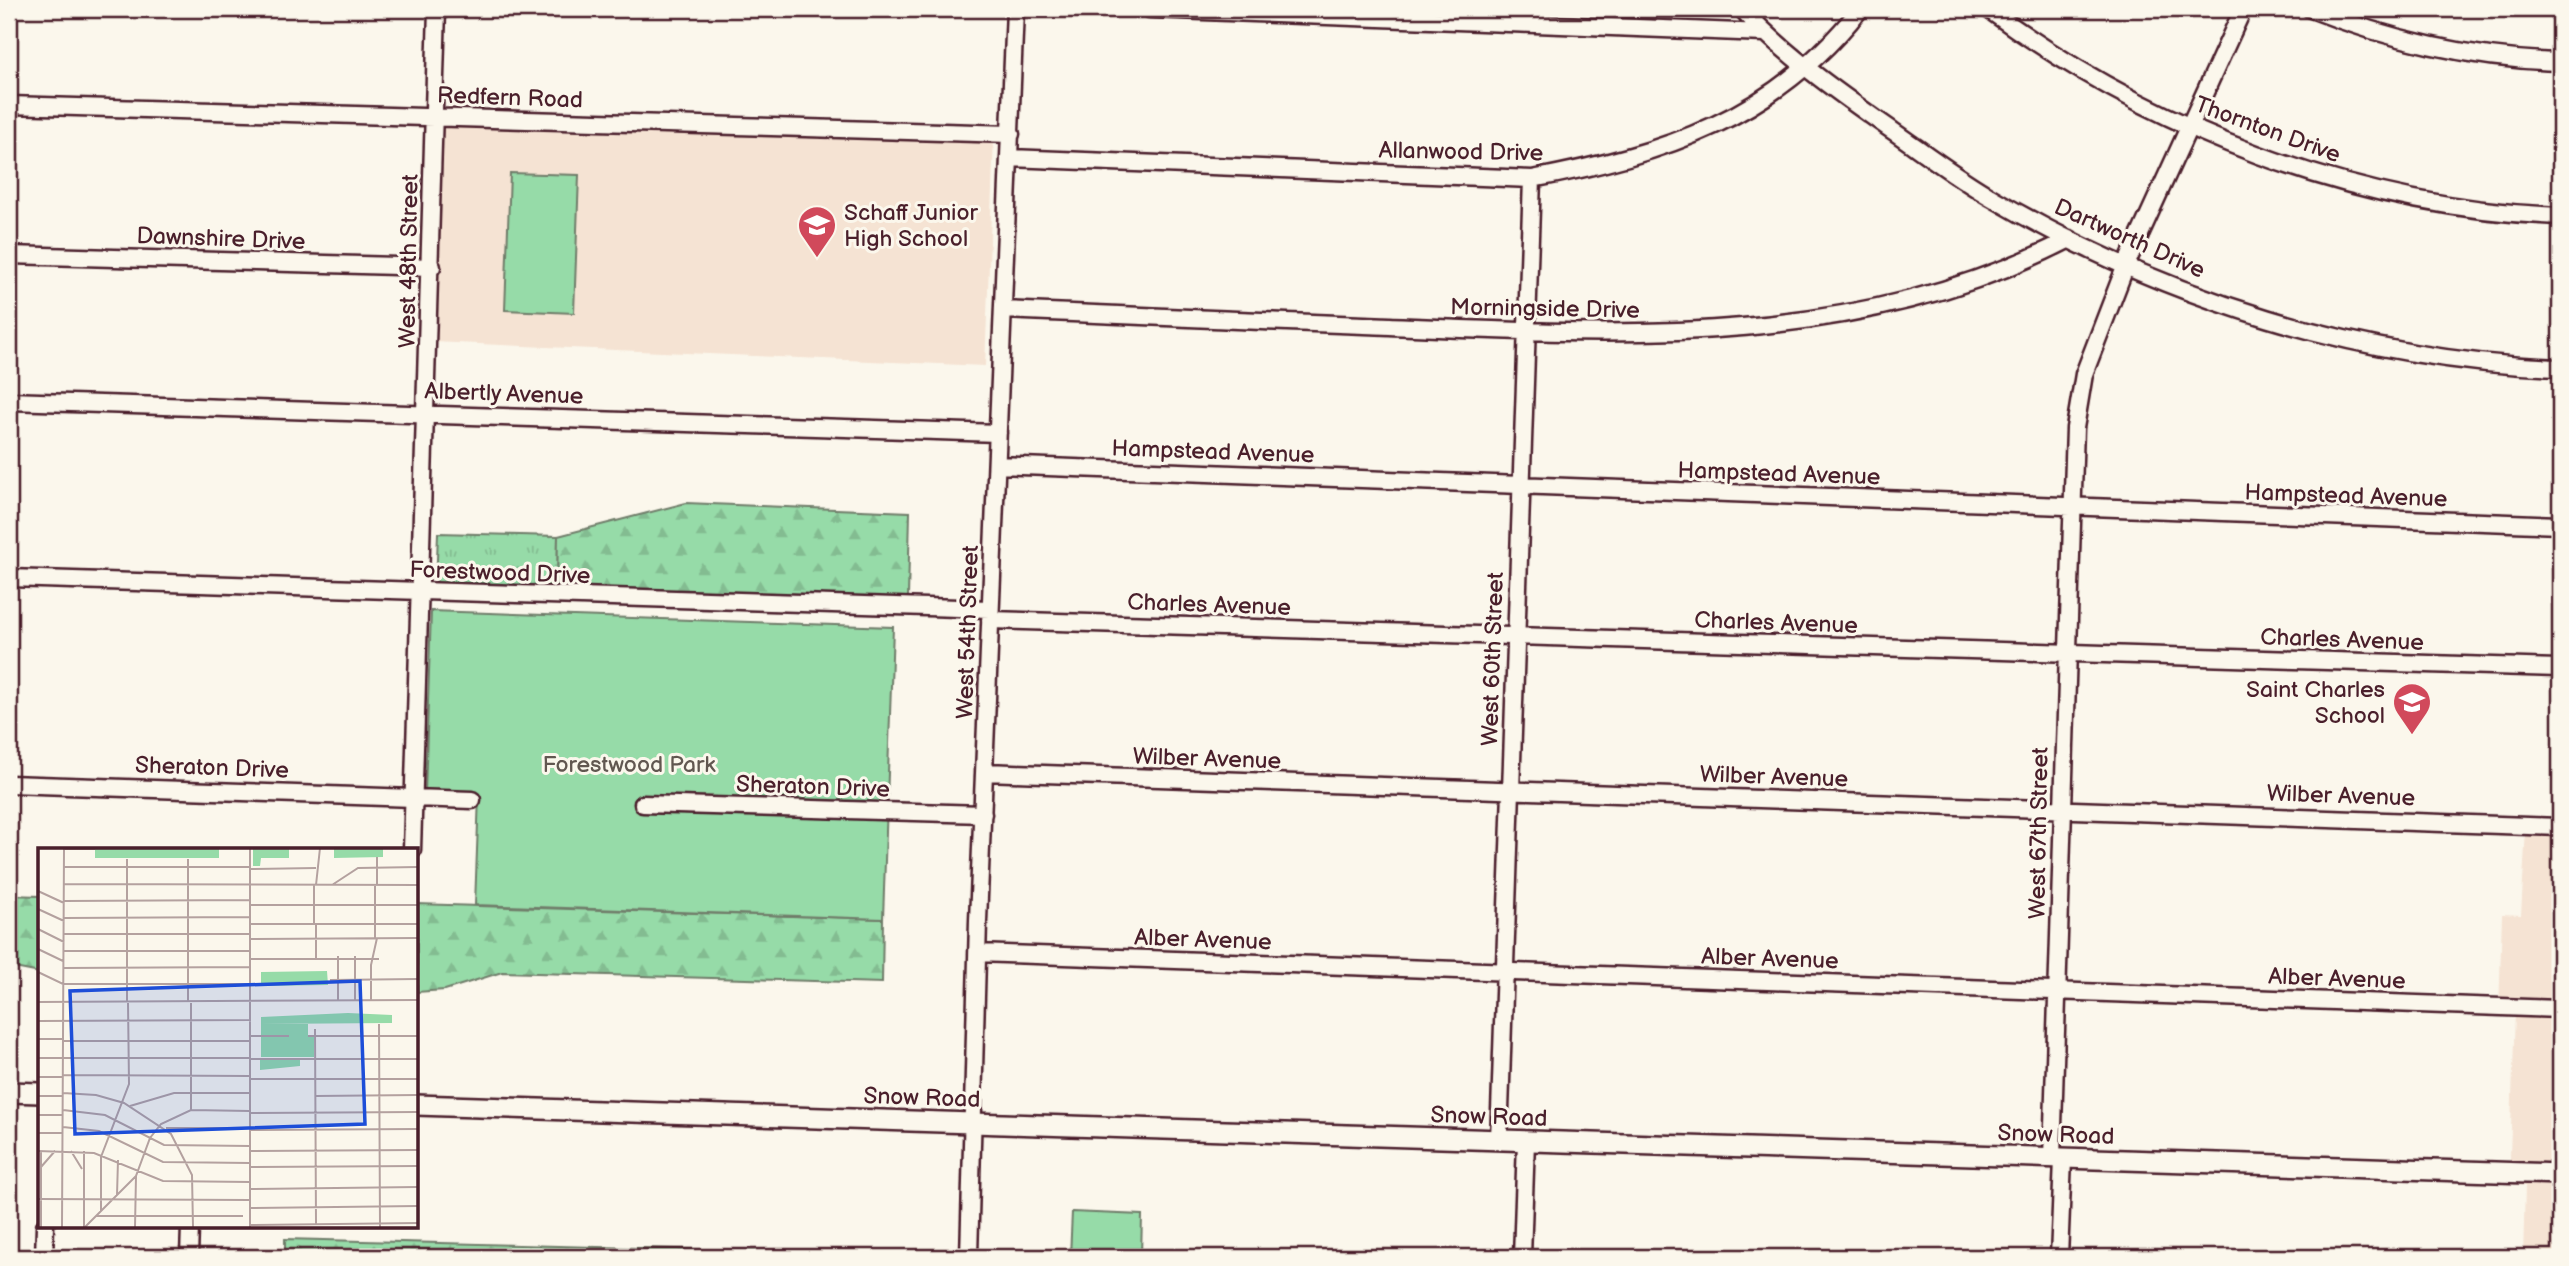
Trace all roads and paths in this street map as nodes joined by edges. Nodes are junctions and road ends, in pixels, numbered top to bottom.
1 (437, 9) edge
2 (1015, 9) edge
3 (1150, 9) edge
4 (1742, 9) edge
5 (1860, 9) edge
6 (1988, 9) edge
7 (2243, 9) edge
8 (2311, 9) edge
9 (1765, 33) junction
10 (2560, 62) edge
11 (1804, 68) junction
12 (9, 105) edge
13 (433, 117) junction
14 (2189, 126) junction
15 (1011, 134) junction
16 (1010, 158) junction
17 (1532, 179) junction
18 (2560, 216) edge
19 (2070, 239) junction
20 (9, 255) edge
21 (2126, 265) junction
22 (432, 267) junction
23 (1004, 310) junction
24 (1527, 332) junction
25 (2560, 368) edge
26 (9, 401) edge
27 (426, 412) junction
28 (998, 433) junction
29 (997, 465) junction
30 (1522, 485) junction
31 (2071, 508) junction
32 (2560, 525) edge
33 (9, 578) edge
34 (420, 593) junction
35 (990, 614) junction
36 (1515, 637) junction
37 (2066, 654) junction
38 (2560, 668) edge
39 (985, 772) junction
40 (9, 784) edge
41 (1509, 791) junction
42 (413, 796) junction
43 (472, 800) dead end
44 (643, 804) dead end
45 (2061, 807) junction
46 (983, 814) junction
47 (2560, 827) edge
48 (412, 848) edge
49 (978, 953) junction
50 (1503, 972) junction
51 (2057, 990) junction
52 (2560, 1009) edge
53 (9, 1092) edge
54 (38, 1093) edge
55 (418, 1105) edge
56 (974, 1124) junction
57 (1499, 1140) junction
58 (1525, 1141) junction
59 (2057, 1159) junction
60 (2560, 1174) edge
61 (45, 1228) edge
62 (190, 1228) edge
63 (44, 1257) edge
64 (189, 1257) edge
65 (969, 1257) edge
66 (1522, 1257) edge
67 (2059, 1257) edge

1 - 13 street, West 48th Street
2 - 15 street, West 54th Street
3 - 9 street
4 - 9 street, Dartworth Drive
5 - 11 street, Allanwood Drive
6 - 14 street, Thornton Drive
7 - 14 street, West 67th Street
8 - 10 street
9 - 11 street, Dartworth Drive
11 - 17 street, Allanwood Drive
11 - 19 street, Dartworth Drive
12 - 13 street, Redfern Road
13 - 15 street, Redfern Road
13 - 22 street, West 48th Street
14 - 18 street, Thornton Drive
14 - 21 street, West 67th Street
15 - 16 street, West 54th Street
16 - 17 street, Allanwood Drive
16 - 23 street, West 54th Street
17 - 24 street, West 60th Street
19 - 21 street, Dartworth Drive
19 - 24 street, Morningside Drive
20 - 22 street, Dawnshire Drive
21 - 25 street, Dartworth Drive
21 - 31 street, West 67th Street
22 - 27 street, West 48th Street
23 - 24 street, Morningside Drive
23 - 28 street, West 54th Street
24 - 30 street, West 60th Street
26 - 27 street, Albertly Avenue
27 - 28 street, Albertly Avenue
27 - 34 street, West 48th Street
28 - 29 street, West 54th Street
29 - 30 street, Hampstead Avenue
29 - 35 street, West 54th Street
30 - 31 street, Hampstead Avenue
30 - 36 street, West 60th Street
31 - 32 street, Hampstead Avenue
31 - 37 street, West 67th Street
33 - 34 street, Forestwood Drive
34 - 35 street, Forestwood Drive
34 - 42 street, West 48th Street
35 - 36 street, Charles Avenue
35 - 39 street, West 54th Street
36 - 37 street, Charles Avenue
36 - 41 street, West 60th Street
37 - 38 street, Charles Avenue
37 - 45 street, West 67th Street
39 - 41 street, Wilber Avenue
39 - 46 street, West 54th Street
40 - 42 street, Sheraton Drive
41 - 45 street, Wilber Avenue
41 - 50 street, West 60th Street
42 - 43 street, Sheraton Drive
42 - 48 street, West 48th Street
44 - 46 street, Sheraton Drive
45 - 47 street, Wilber Avenue
45 - 51 street, West 67th Street
46 - 49 street, West 54th Street
49 - 50 street, Alber Avenue
49 - 56 street, West 54th Street
50 - 51 street, Alber Avenue
50 - 57 street, West 60th Street
51 - 52 street, Alber Avenue
51 - 59 street, West 67th Street
53 - 54 main road
55 - 56 main road, Snow Road
56 - 57 main road, Snow Road
56 - 65 street, West 54th Street
57 - 58 main road, Snow Road
58 - 59 main road, Snow Road
58 - 66 street
59 - 60 main road, Snow Road
59 - 67 street, West 67th Street
61 - 63 street
62 - 64 street

